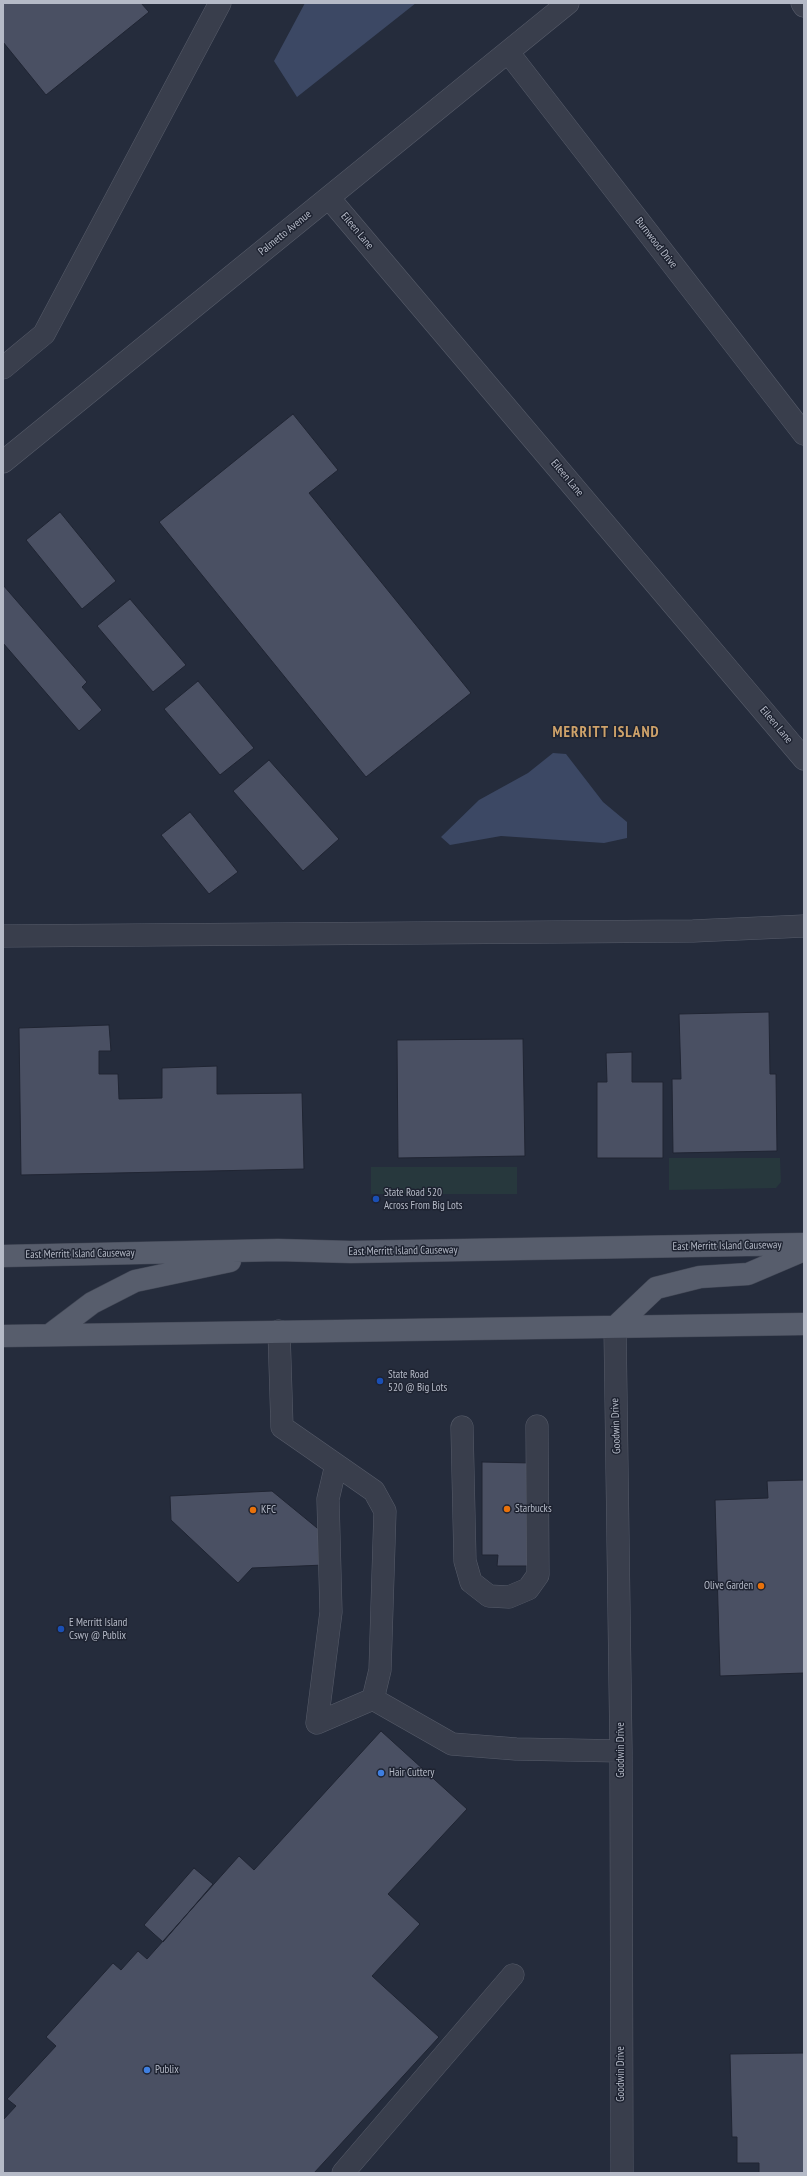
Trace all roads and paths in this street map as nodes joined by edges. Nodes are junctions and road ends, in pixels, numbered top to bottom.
1 (220, 3) edge
2 (568, 3) edge
3 (802, 3) edge
4 (804, 6) edge
5 (508, 52) junction
6 (329, 198) junction
7 (3, 368) edge
8 (804, 434) edge
9 (3, 462) edge
10 (804, 759) edge
11 (804, 926) edge
12 (3, 936) edge
13 (804, 1244) edge
14 (278, 1250) junction
15 (804, 1250) edge
16 (3, 1256) edge
17 (804, 1324) edge
18 (615, 1327) junction
19 (279, 1331) junction
20 (51, 1334) junction
21 (3, 1336) edge
22 (537, 1426) dead end
23 (462, 1427) dead end
24 (336, 1465) junction
25 (373, 1699) junction
26 (621, 1751) junction
27 (513, 1975) dead end
28 (343, 2173) edge
29 (622, 2173) edge

1 - 7 street
2 - 5 street, Palmetto Avenue
3 - 4 street
5 - 6 street, Palmetto Avenue
5 - 8 street, Burnwood Drive
6 - 9 street, Palmetto Avenue
6 - 10 street, Eileen Lane
11 - 12 street
13 - 14 main road, East Merritt Island Causeway
14 - 16 main road, East Merritt Island Causeway
14 - 20 main road
15 - 18 main road
17 - 18 main road
18 - 19 main road
18 - 26 street, Goodwin Drive
19 - 20 main road
19 - 24 street
20 - 21 main road
22 - 23 street
24 - 25 street
24 - 25 street
25 - 26 street
26 - 29 street, Goodwin Drive
27 - 28 street

